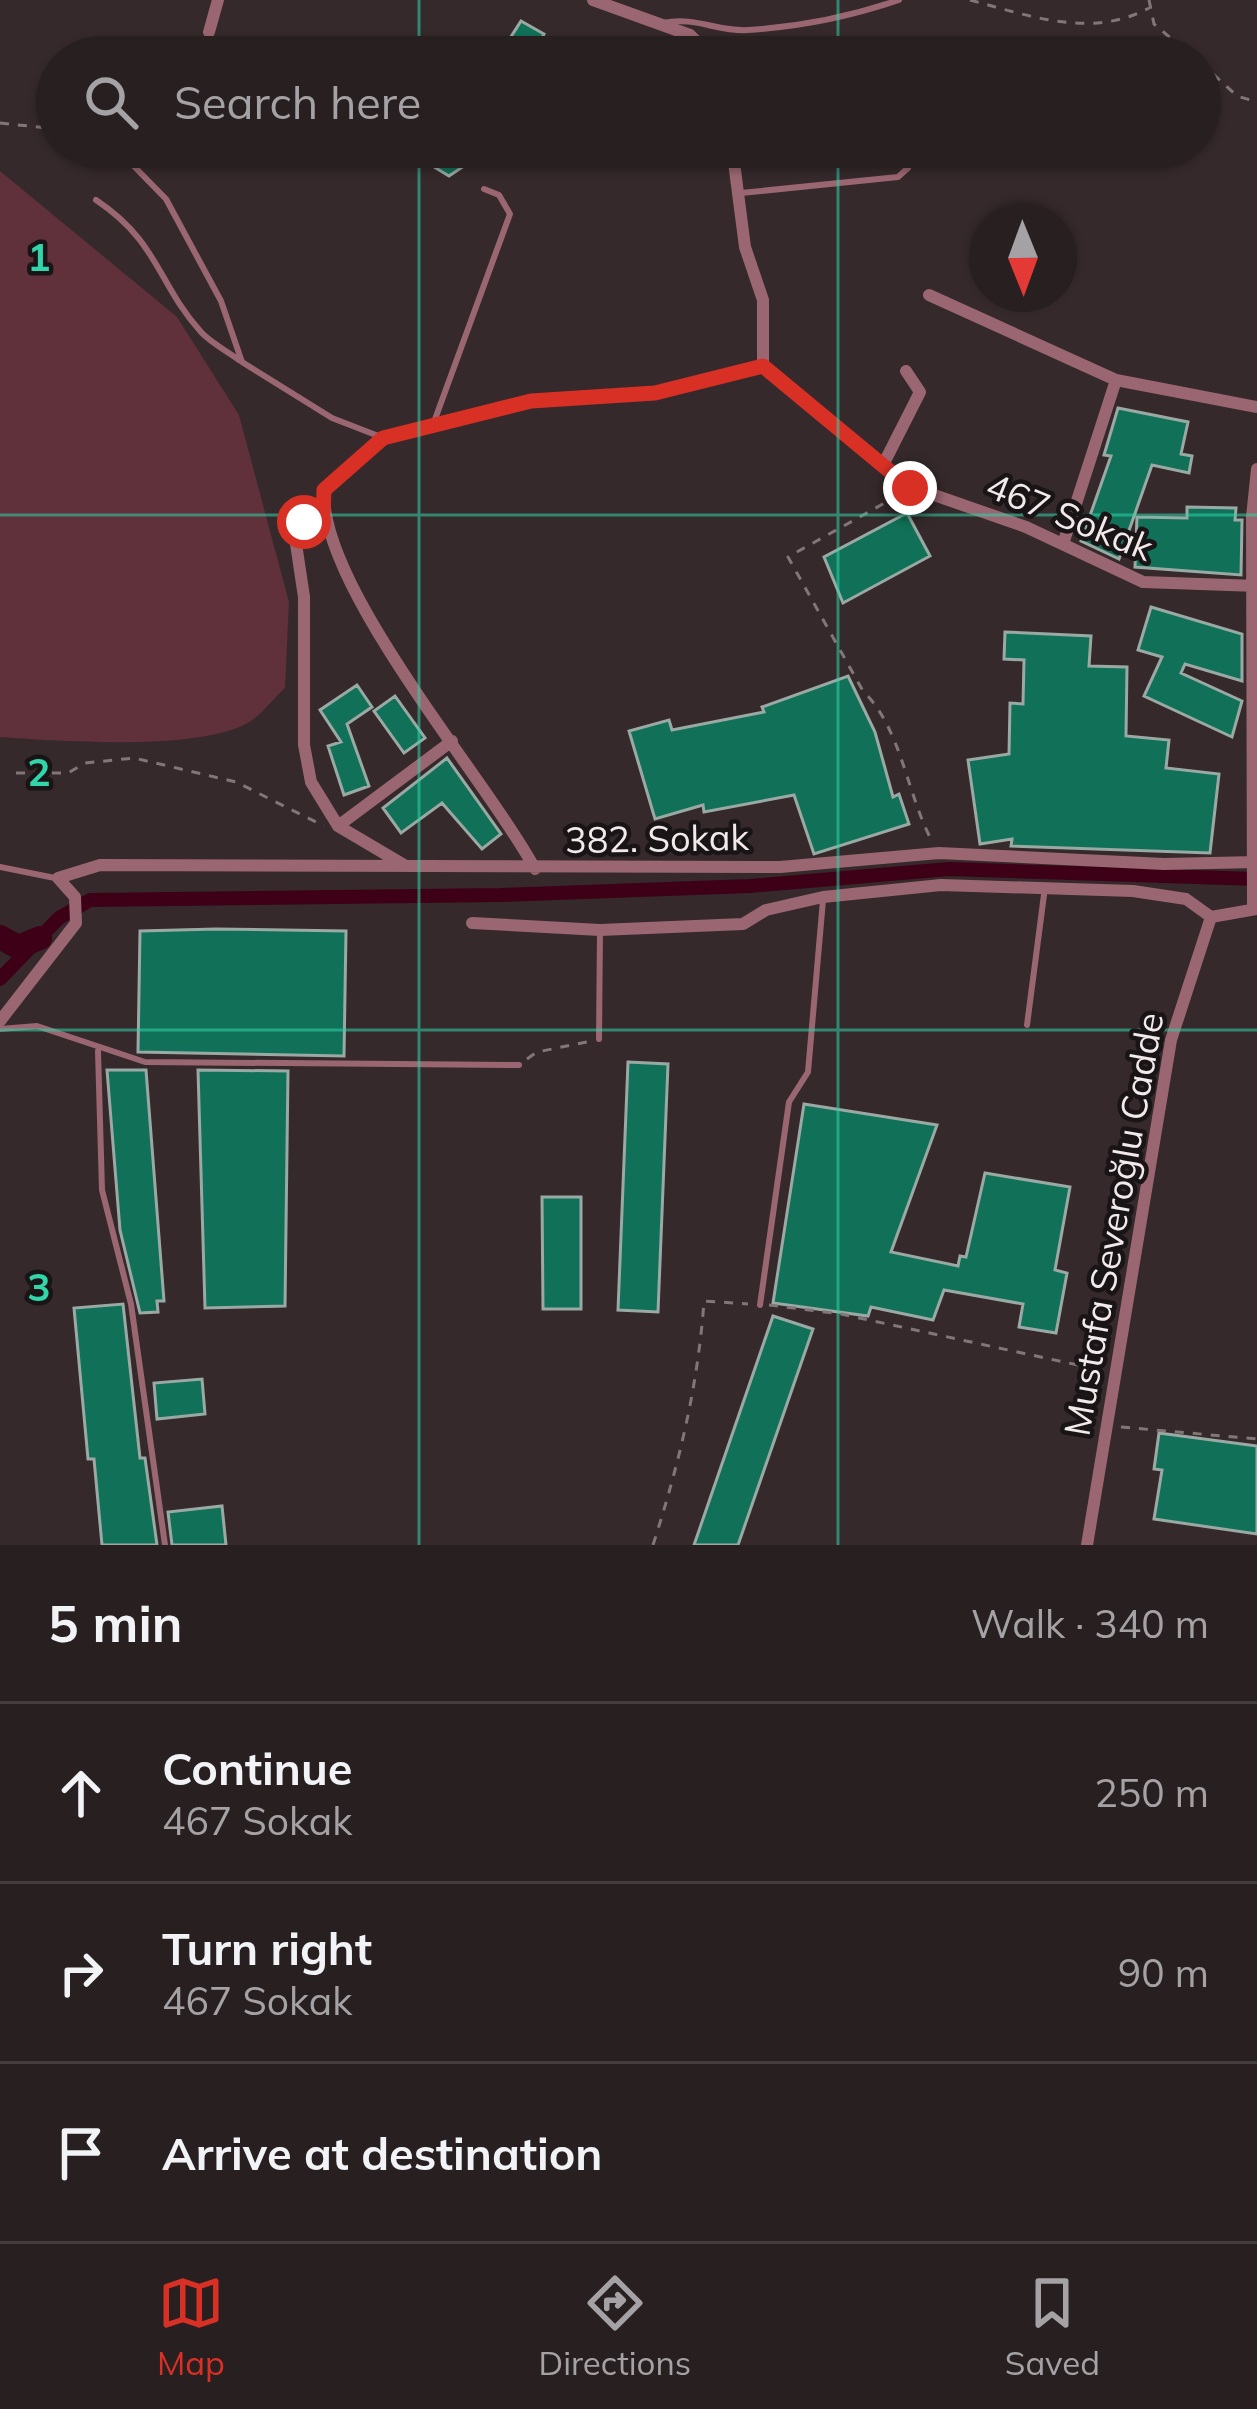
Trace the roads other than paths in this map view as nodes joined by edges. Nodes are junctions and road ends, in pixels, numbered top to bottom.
1 (218, 0) edge
2 (593, 0) edge
3 (899, 0) edge
4 (660, 23) junction
5 (209, 32) dead end
6 (691, 36) edge
7 (136, 168) edge
8 (736, 168) edge
9 (908, 168) edge
10 (484, 189) dead end
11 (741, 193) junction
12 (95, 200) dead end
13 (929, 295) dead end
14 (242, 362) junction
15 (763, 366) junction
16 (906, 371) dead end
17 (1116, 380) junction
18 (1257, 407) edge
19 (433, 426) junction
20 (383, 438) junction
21 (883, 465) junction
22 (1257, 469) edge
23 (323, 515) junction
24 (1063, 544) junction
25 (1255, 586) edge
26 (452, 741) junction
27 (338, 826) junction
28 (1255, 862) edge
29 (405, 866) junction
30 (0, 867) edge
31 (536, 869) junction
32 (58, 878) junction
33 (1045, 887) junction
34 (823, 897) junction
35 (1255, 909) edge
36 (1210, 917) junction
37 (472, 923) dead end
38 (600, 930) junction
39 (0, 1025) edge
40 (1027, 1025) dead end
41 (599, 1039) road end
42 (98, 1050) junction
43 (519, 1065) road end
44 (760, 1304) road end
45 (165, 1545) edge
46 (1087, 1545) edge

1 - 5 street
2 - 4 street
3 - 4 lane
4 - 6 street
7 - 14 lane
8 - 11 street
9 - 11 lane
10 - 19 lane
11 - 15 street
12 - 14 lane
13 - 17 street
14 - 20 lane
15 - 19 street
15 - 21 street, 467 Sokak
16 - 21 street
17 - 18 street
17 - 24 street
19 - 20 street
20 - 23 street
21 - 24 street, 467 Sokak
22 - 25 street
23 - 26 street
23 - 27 street
24 - 25 street, 467 Sokak
25 - 28 street
26 - 27 street
26 - 31 street
27 - 29 street
28 - 31 street, 382. Sokak
28 - 35 street
29 - 31 street, 382. Sokak
29 - 32 street, 382. Sokak
30 - 32 lane
32 - 39 street
33 - 34 street
33 - 36 street
33 - 40 lane
34 - 38 street
34 - 44 lane
35 - 36 street
36 - 46 street, Mustafa Severoğlu Cadde
37 - 38 street
38 - 41 lane
39 - 42 lane
42 - 43 lane
42 - 45 lane

